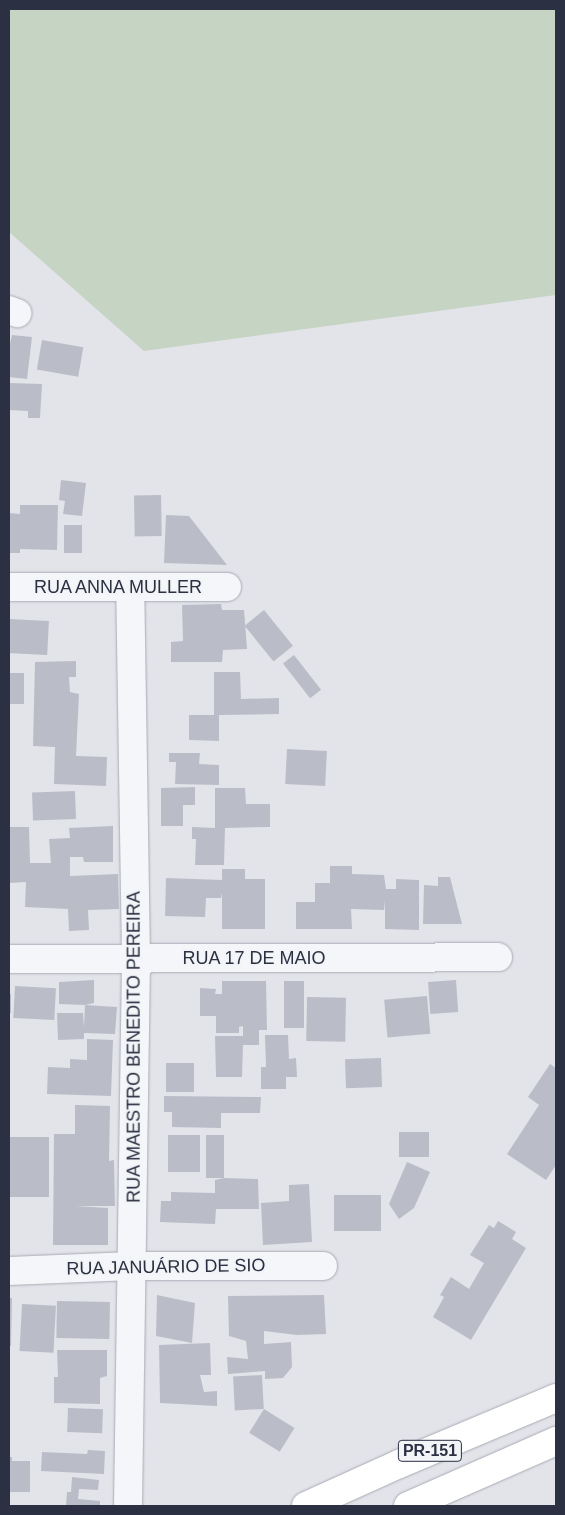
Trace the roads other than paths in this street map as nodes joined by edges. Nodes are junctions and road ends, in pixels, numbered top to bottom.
1 (130, 587) junction
2 (227, 587) dead end
3 (9, 588) edge
4 (498, 957) dead end
5 (136, 958) junction
6 (9, 959) edge
7 (132, 1266) junction
8 (323, 1266) dead end
9 (9, 1271) edge
10 (556, 1398) edge
11 (556, 1441) edge
12 (128, 1506) edge
13 (306, 1506) edge
14 (408, 1506) edge

1 - 2 street, RUA ANNA MULLER
1 - 3 street, RUA ANNA MULLER
1 - 5 street, RUA MAESTRO BENEDITO PEREIRA
4 - 5 street, RUA 17 DE MAIO
5 - 6 street, RUA 17 DE MAIO
5 - 7 street, RUA MAESTRO BENEDITO PEREIRA
7 - 8 street, RUA JANUÁRIO DE SIO
7 - 9 street, RUA JANUÁRIO DE SIO
7 - 12 street, RUA MAESTRO BENEDITO PEREIRA
10 - 13 highway, PR-151
11 - 14 highway, PR-151

